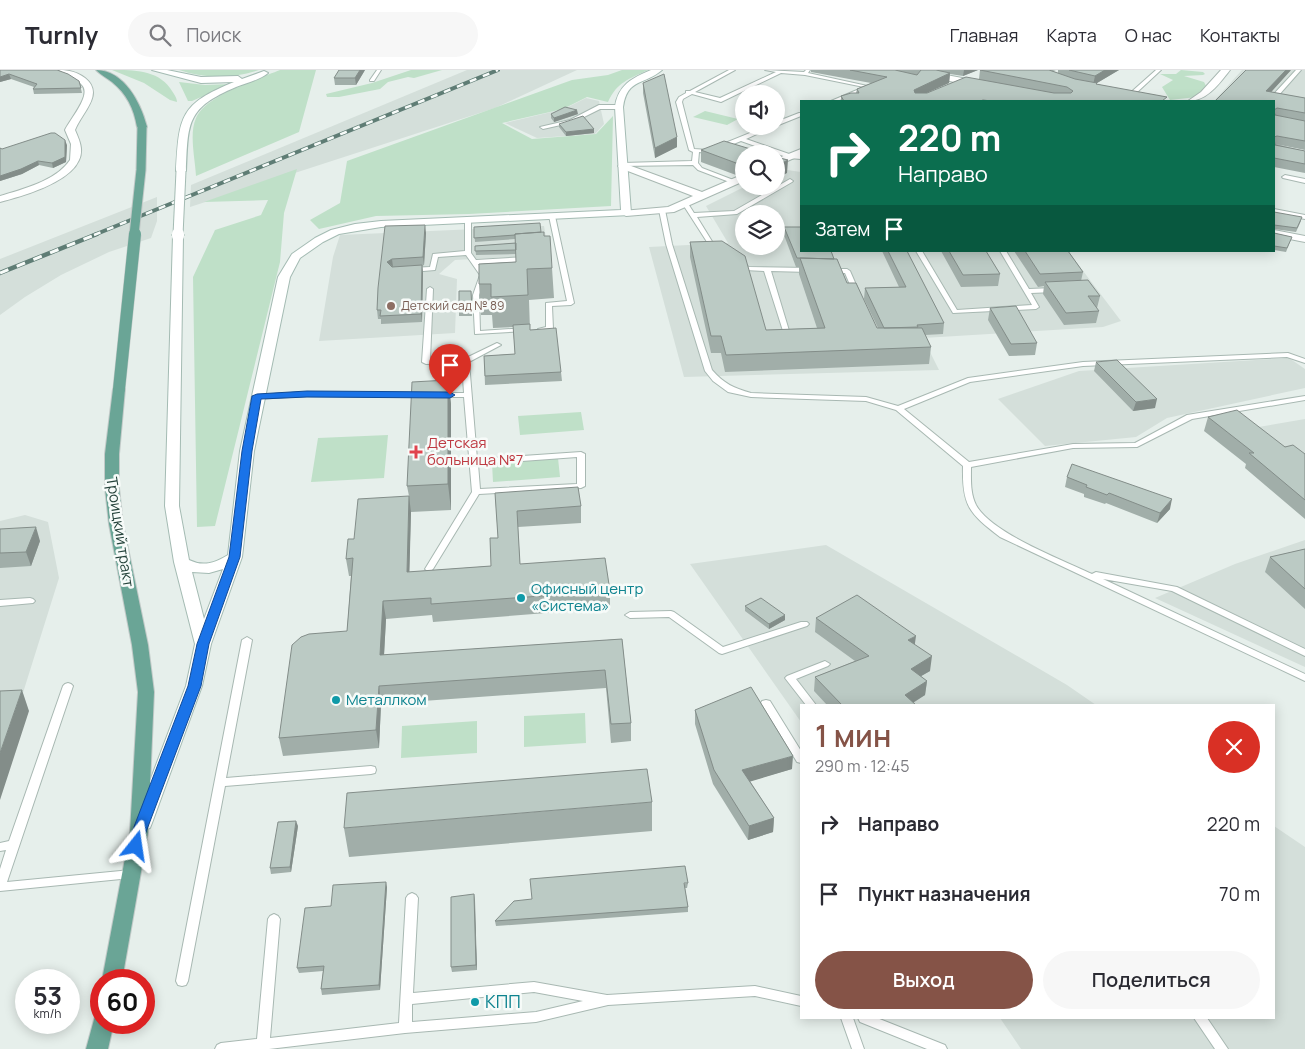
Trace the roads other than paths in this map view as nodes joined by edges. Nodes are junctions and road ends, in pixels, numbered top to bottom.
1 (63, 70) edge
2 (100, 70) edge
3 (156, 70) edge
4 (378, 70) edge
5 (658, 70) edge
6 (733, 70) edge
7 (767, 70) edge
8 (810, 70) edge
9 (907, 70) edge
10 (1159, 70) edge
11 (1226, 70) edge
12 (1298, 70) edge
13 (267, 71) edge
14 (779, 73) junction
15 (805, 74) junction
16 (981, 74) dead end
17 (897, 75) edge
18 (372, 80) dead end
19 (964, 81) junction
20 (952, 86) junction
21 (991, 86) edge
22 (688, 92) junction
23 (980, 92) edge
24 (1122, 94) edge
25 (1131, 95) junction
26 (1141, 97) edge
27 (842, 98) junction
28 (1273, 99) edge
29 (836, 100) edge
30 (851, 100) edge
31 (1194, 100) edge
32 (1290, 100) edge
33 (619, 107) junction
34 (800, 114) edge
35 (785, 120) edge
36 (544, 128) dead end
37 (751, 135) edge
38 (742, 139) junction
39 (696, 152) junction
40 (796, 157) edge
41 (695, 163) junction
42 (623, 166) junction
43 (1285, 177) dead end
44 (790, 181) dead end
45 (1305, 181) edge
46 (734, 182) joint
47 (702, 196) junction
48 (0, 200) edge
49 (685, 203) junction
50 (662, 210) junction
51 (1275, 211) edge
52 (626, 213) junction
53 (693, 215) junction
54 (552, 216) junction
55 (1305, 217) edge
56 (468, 219) junction
57 (1275, 233) edge
58 (1305, 239) edge
59 (558, 241) junction
60 (548, 242) edge
61 (478, 245) edge
62 (468, 250) junction
63 (920, 252) edge
64 (1003, 252) edge
65 (726, 254) edge
66 (561, 256) junction
67 (551, 257) edge
68 (532, 258) edge
69 (733, 259) edge
70 (474, 262) junction
71 (767, 269) junction
72 (401, 270) edge
73 (430, 289) dead end
74 (1063, 289) edge
75 (1027, 291) junction
76 (859, 298) edge
77 (787, 334) edge
78 (497, 345) dead end
79 (465, 361) junction
80 (1305, 361) edge
81 (468, 395) junction
82 (257, 396) junction
83 (1305, 398) edge
84 (899, 408) junction
85 (473, 462) junction
86 (967, 465) junction
87 (476, 492) junction
88 (235, 557) junction
89 (182, 562) junction
90 (429, 569) edge
91 (1084, 573) junction
92 (30, 601) dead end
93 (0, 603) edge
94 (630, 615) dead end
95 (804, 624) dead end
96 (247, 640) dead end
97 (203, 644) junction
98 (1305, 653) edge
99 (825, 664) dead end
100 (1305, 678) edge
101 (68, 686) dead end
102 (766, 703) dead end
103 (810, 704) edge
104 (800, 757) edge
105 (371, 770) dead end
106 (221, 782) junction
107 (139, 832) junction
108 (14, 846) junction
109 (0, 847) edge
110 (131, 874) junction
111 (0, 886) edge
112 (412, 898) dead end
113 (274, 919) dead end
114 (114, 969) edge
115 (182, 981) dead end
116 (407, 999) junction
117 (608, 1000) junction
118 (800, 1000) edge
119 (847, 1019) edge
120 (866, 1019) edge
121 (1201, 1019) edge
122 (405, 1028) junction
123 (100, 1034) edge
124 (262, 1044) junction
125 (97, 1049) edge
126 (221, 1049) edge
127 (858, 1049) edge
128 (941, 1049) edge
129 (1222, 1049) edge

1 - 48 street
2 - 107 main road, Троицкий тракт, bridge
3 - 13 street
4 - 18 lane
5 - 33 street
6 - 22 lane
7 - 14 lane
8 - 15 lane
9 - 19 street
10 - 25 lane
11 - 31 street
12 - 28 lane
13 - 89 street, bridge
14 - 15 lane
14 - 22 lane
15 - 27 lane
16 - 19 street
17 - 20 street
19 - 20 street
19 - 21 street
20 - 23 street
22 - 39 lane
24 - 25 lane
25 - 26 lane
27 - 29 lane
27 - 30 lane
28 - 32 lane
33 - 36 lane
33 - 42 street
34 - 35 lane
37 - 38 lane
38 - 39 lane
38 - 40 lane
39 - 41 lane
41 - 42 lane
41 - 46 lane
42 - 47 street
42 - 52 street
43 - 45 lane
44 - 53 lane
46 - 47 street
47 - 49 street
49 - 50 street
49 - 53 lane
50 - 52 street
50 - 84 lane
51 - 55 lane
52 - 54 street
53 - 65 lane
54 - 56 street
54 - 59 lane
56 - 62 lane
56 - 82 street
57 - 58 street
59 - 60 lane
59 - 66 lane
61 - 62 lane
62 - 70 lane
62 - 72 lane
63 - 75 lane
64 - 75 lane
66 - 67 lane
66 - 70 lane
68 - 70 lane
69 - 71 lane
71 - 76 lane
71 - 77 lane
73 - 79 lane
74 - 75 lane
78 - 79 lane
79 - 81 lane
80 - 84 lane
81 - 82 lane
81 - 85 lane
82 - 88 street
83 - 86 lane
84 - 86 lane
85 - 87 lane
85 - 87 lane
86 - 91 lane
87 - 90 lane
88 - 89 street
88 - 97 street
89 - 97 street
91 - 98 lane
91 - 100 lane
92 - 93 lane
94 - 95 lane
96 - 106 lane
97 - 107 street
99 - 103 lane
101 - 108 lane
102 - 104 lane
105 - 106 lane
106 - 115 lane
107 - 110 main road, Троицкий тракт
108 - 109 lane
108 - 111 lane
110 - 111 lane
110 - 114 main road, Троицкий тракт
112 - 116 lane
113 - 124 lane
116 - 117 lane
116 - 122 lane
117 - 118 lane
117 - 122 lane
119 - 127 lane
120 - 128 lane
121 - 129 lane
122 - 124 lane
123 - 125 main road
124 - 126 lane

